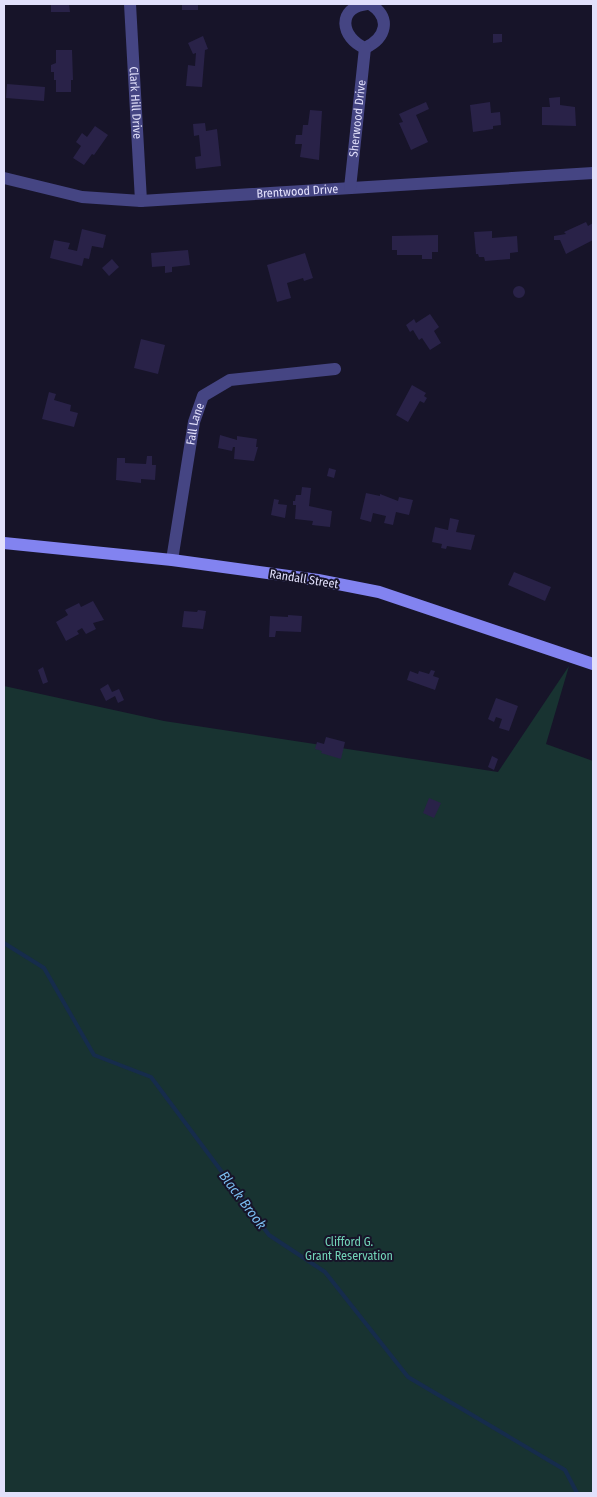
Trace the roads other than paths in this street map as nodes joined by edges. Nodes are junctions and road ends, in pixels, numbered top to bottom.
1 (130, 4) edge
2 (368, 4) edge
3 (365, 48) junction
4 (593, 173) edge
5 (4, 178) edge
6 (350, 188) junction
7 (141, 201) junction
8 (335, 369) dead end
9 (4, 542) edge
10 (172, 560) junction
11 (593, 664) edge

1 - 7 street, Clark Hill Drive
2 - 3 street
2 - 3 street
3 - 6 street, Sherwood Drive
4 - 6 street, Brentwood Drive
5 - 7 street, Brentwood Drive
6 - 7 street, Brentwood Drive
8 - 10 street, Fall Lane
9 - 10 street, Randall Street
10 - 11 street, Randall Street

